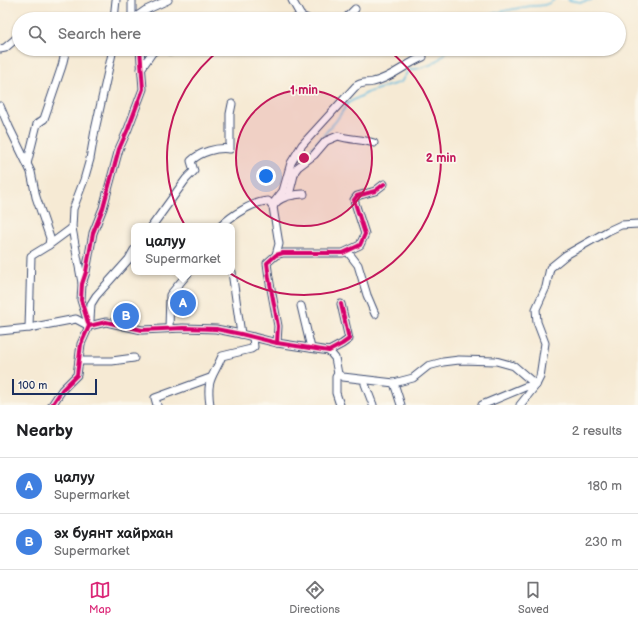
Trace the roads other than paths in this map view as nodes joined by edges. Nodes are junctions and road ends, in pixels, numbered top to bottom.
1 (116, 0) edge
2 (132, 0) edge
3 (168, 0) edge
4 (292, 0) edge
5 (355, 9) dead end
6 (115, 12) edge
7 (133, 12) edge
8 (143, 12) edge
9 (298, 12) edge
10 (352, 12) edge
11 (12, 42) edge
12 (0, 49) edge
13 (64, 56) edge
14 (111, 56) edge
15 (140, 56) edge
16 (150, 56) edge
17 (423, 57) dead end
18 (141, 69) junction
19 (232, 104) dead end
20 (0, 106) edge
21 (374, 143) dead end
22 (27, 164) junction
23 (384, 184) dead end
24 (304, 194) dead end
25 (288, 195) junction
26 (272, 206) junction
27 (154, 223) edge
28 (224, 223) edge
29 (638, 224) edge
30 (72, 228) junction
31 (49, 245) junction
32 (348, 252) junction
33 (131, 255) edge
34 (276, 255) junction
35 (187, 275) edge
36 (232, 275) edge
37 (82, 284) junction
38 (341, 304) dead end
39 (301, 306) dead end
40 (375, 314) dead end
41 (89, 326) junction
42 (29, 328) junction
43 (169, 328) junction
44 (0, 331) edge
45 (241, 334) junction
46 (252, 337) junction
47 (277, 343) junction
48 (311, 348) junction
49 (329, 351) junction
50 (134, 358) dead end
51 (79, 361) junction
52 (338, 374) junction
53 (210, 378) junction
54 (365, 380) junction
55 (394, 383) junction
56 (536, 385) junction
57 (52, 405) edge
58 (157, 405) edge
59 (210, 405) edge
60 (340, 405) edge
61 (373, 405) edge
62 (401, 405) edge
63 (482, 405) edge
64 (520, 405) edge

1 - 6 street
2 - 7 street
3 - 8 street
4 - 9 street
5 - 10 street
11 - 12 street
13 - 22 street
14 - 30 street
15 - 18 street
16 - 18 street
17 - 26 street
18 - 37 street
19 - 27 street
20 - 22 street
21 - 25 street
22 - 31 street
23 - 32 street
24 - 25 street
25 - 26 street
26 - 28 street
26 - 34 street
29 - 56 street
30 - 31 street
30 - 37 street
31 - 42 street
32 - 34 street
32 - 40 street
33 - 41 street
34 - 47 street
35 - 43 street
36 - 45 street
37 - 41 street
38 - 49 street
39 - 48 street
41 - 42 street
41 - 43 street
41 - 51 street
42 - 44 street
43 - 45 street
45 - 46 street
46 - 47 street
46 - 53 street
47 - 48 street
48 - 49 street
49 - 52 street
50 - 51 street
51 - 57 street
52 - 54 street
52 - 60 street
53 - 58 street
53 - 59 street
54 - 55 street
54 - 61 street
55 - 56 street
55 - 62 street
56 - 63 street
56 - 64 street

